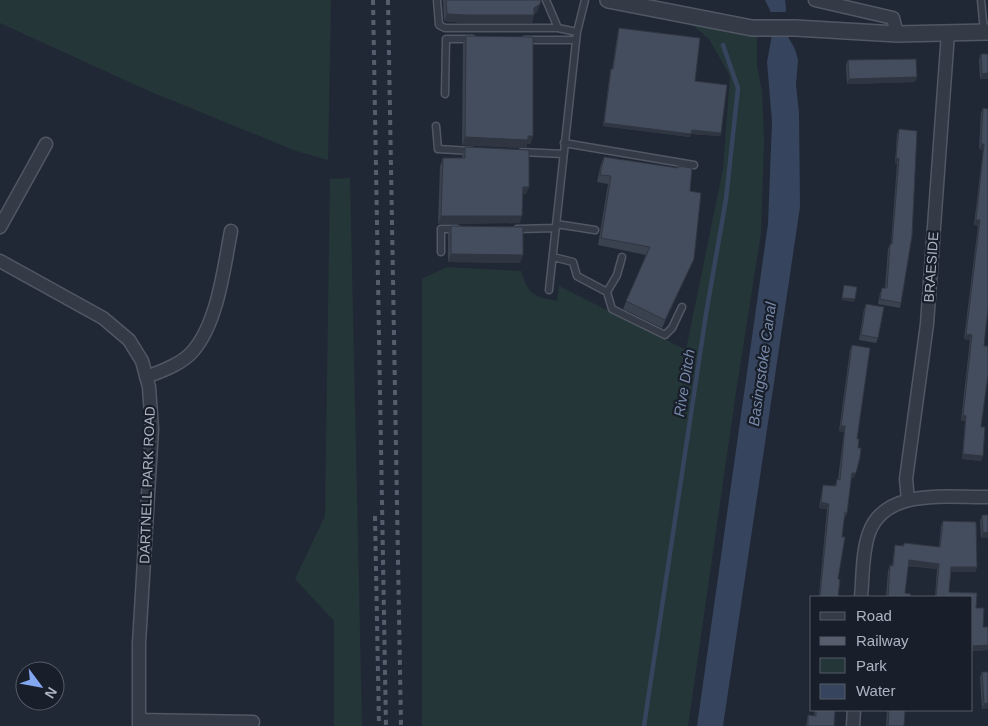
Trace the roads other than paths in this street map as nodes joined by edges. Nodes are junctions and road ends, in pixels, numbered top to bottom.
1 (437, 0) edge
2 (546, 0) edge
3 (585, 0) edge
4 (608, 0) edge
5 (815, 0) edge
6 (981, 0) edge
7 (558, 28) junction
8 (577, 32) junction
9 (986, 32) edge
10 (948, 33) junction
11 (897, 34) junction
12 (483, 39) edge
13 (520, 40) edge
14 (576, 40) junction
15 (445, 94) dead end
16 (436, 126) dead end
17 (564, 143) junction
18 (46, 144) dead end
19 (476, 151) edge
20 (515, 152) edge
21 (563, 154) junction
22 (694, 165) dead end
23 (556, 226) junction
24 (0, 227) edge
25 (460, 229) edge
26 (508, 229) edge
27 (595, 230) dead end
28 (231, 231) dead end
29 (441, 252) dead end
30 (553, 257) junction
31 (622, 257) dead end
32 (0, 261) edge
33 (549, 290) dead end
34 (607, 292) junction
35 (682, 307) dead end
36 (146, 377) junction
37 (988, 498) edge
38 (908, 500) junction
39 (861, 596) edge
40 (854, 711) edge
41 (253, 722) dead end
42 (139, 723) edge
43 (853, 726) edge

1 - 7 lane
2 - 7 lane
3 - 8 lane
4 - 11 street
5 - 11 street
6 - 9 lane
7 - 8 lane
8 - 14 lane
9 - 10 street
10 - 11 street
10 - 38 street, BRAESIDE
12 - 15 lane
13 - 14 lane
14 - 17 lane
16 - 19 lane
17 - 21 lane
17 - 22 lane
18 - 24 street
20 - 21 lane
21 - 23 lane
23 - 26 lane
23 - 27 lane
23 - 30 lane
25 - 29 lane
28 - 36 street
30 - 33 lane
30 - 34 lane
31 - 34 lane
32 - 36 street, DARTNELL PARK ROAD
34 - 35 lane
36 - 42 street, DARTNELL PARK ROAD
37 - 38 street
38 - 39 street
40 - 43 street
41 - 42 street

